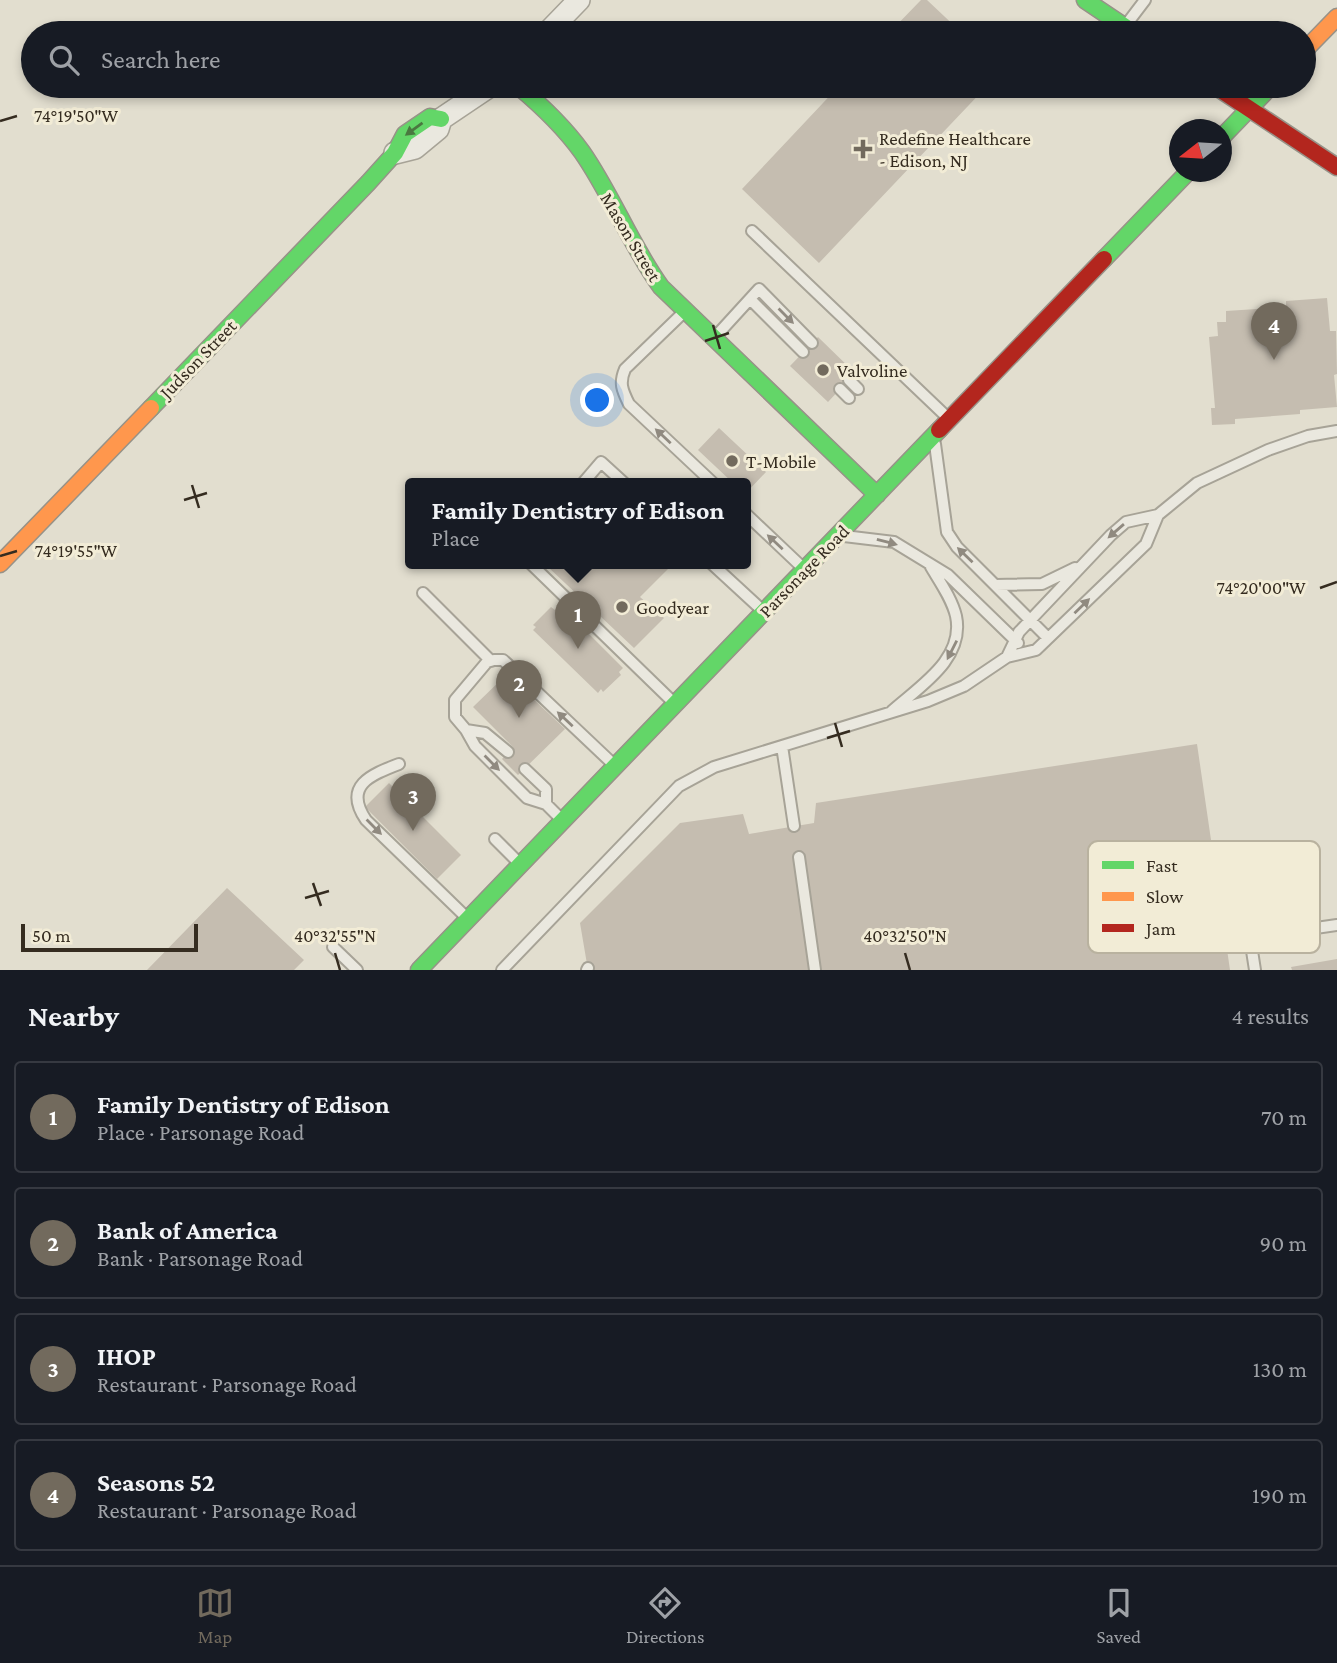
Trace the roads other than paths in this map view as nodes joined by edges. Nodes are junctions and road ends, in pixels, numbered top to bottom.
1 (579, 0) edge
2 (1085, 0) edge
3 (1145, 0) edge
4 (1336, 13) edge
5 (559, 21) edge
6 (1116, 21) edge
7 (1134, 21) edge
8 (1316, 37) edge
9 (472, 98) edge
10 (530, 98) edge
11 (1234, 98) edge
12 (1260, 98) edge
13 (1250, 108) junction
14 (1232, 127) edge
15 (395, 153) joint
16 (1337, 167) edge
17 (1178, 182) edge
18 (752, 231) dead end
19 (750, 299) junction
20 (686, 311) junction
21 (714, 338) junction
22 (812, 343) dead end
23 (803, 352) dead end
24 (849, 380) dead end
25 (840, 389) dead end
26 (858, 389) dead end
27 (849, 398) dead end
28 (950, 420) junction
29 (1337, 431) edge
30 (934, 436) junction
31 (587, 478) edge
32 (619, 478) edge
33 (708, 478) edge
34 (877, 495) junction
35 (1158, 515) junction
36 (751, 519) edge
37 (838, 535) junction
38 (1083, 563) junction
39 (0, 564) edge
40 (930, 565) junction
41 (536, 569) edge
42 (717, 569) edge
43 (805, 570) junction
44 (996, 585) junction
45 (424, 593) dead end
46 (764, 612) junction
47 (1031, 620) junction
48 (1048, 638) junction
49 (1015, 640) junction
50 (1028, 652) junction
51 (1007, 657) junction
52 (491, 661) junction
53 (674, 704) junction
54 (887, 715) junction
55 (466, 730) junction
56 (782, 746) junction
57 (508, 752) dead end
58 (399, 764) dead end
59 (615, 765) junction
60 (525, 769) dead end
61 (546, 804) junction
62 (562, 820) junction
63 (794, 827) dead end
64 (495, 839) dead end
65 (799, 858) dead end
66 (520, 864) junction
67 (468, 919) junction
68 (333, 947) dead end
69 (506, 966) edge
70 (357, 970) edge
71 (419, 970) edge
72 (519, 970) edge
73 (815, 970) edge

1 - 5 street
2 - 6 street
3 - 7 lane
4 - 8 street
9 - 15 street, Judson Street
10 - 20 street, Mason Street
11 - 13 street
12 - 13 street
13 - 14 street
13 - 16 street
15 - 39 street, Judson Street
17 - 28 street, Parsonage Road
18 - 28 lane
19 - 21 lane
19 -> 22 lane
19 - 23 lane
20 - 21 street, Mason Street
33 -> 20 lane
21 - 34 street, Mason Street
24 - 26 lane
25 - 27 lane
28 - 30 street, Parsonage Road
29 - 35 lane
30 - 34 street, Parsonage Road
44 -> 30 lane
31 - 32 lane
34 - 37 street, Parsonage Road
35 -> 38 lane
48 -> 35 lane
43 -> 36 lane
37 -> 40 lane
37 - 43 street, Parsonage Road
38 - 44 lane
38 - 47 lane
40 - 49 lane
40 -> 54 lane
41 - 53 lane
42 - 46 lane
43 - 46 street, Parsonage Road
44 - 47 lane
45 - 52 lane
46 - 53 street, Parsonage Road
47 - 48 lane
47 - 49 lane
48 - 50 lane
49 - 50 lane
49 - 51 lane
50 - 51 lane
51 - 54 lane
52 - 55 lane
59 -> 52 lane
53 - 59 street, Parsonage Road
54 - 56 lane
55 - 57 lane
55 -> 61 lane
56 - 63 lane
56 - 69 lane
58 -> 67 lane
59 - 62 street, Parsonage Road
60 - 61 lane
61 - 62 lane
62 - 66 street, Parsonage Road
64 - 66 lane
65 - 73 lane
66 - 67 street, Parsonage Road
67 - 71 street, Parsonage Road
68 - 70 lane
69 - 72 lane

